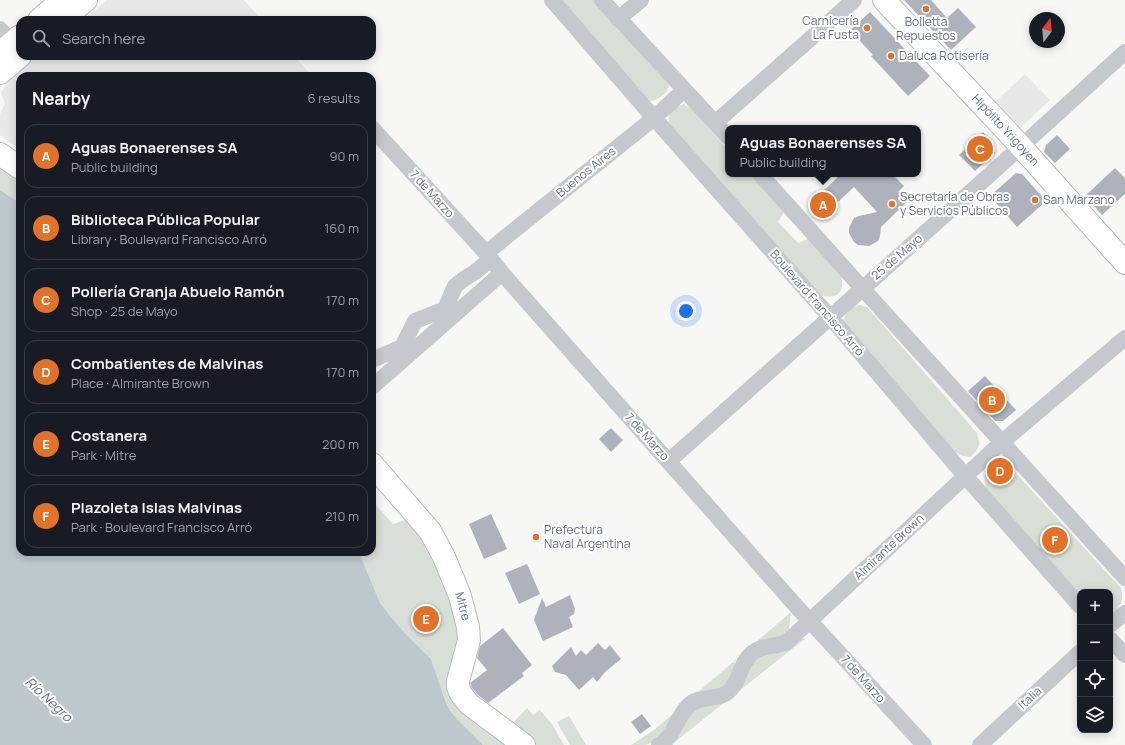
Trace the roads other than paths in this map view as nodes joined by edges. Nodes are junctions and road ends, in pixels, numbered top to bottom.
1 (62, 0) edge
2 (86, 0) edge
3 (552, 0) edge
4 (602, 0) edge
5 (641, 0) edge
6 (854, 0) edge
7 (884, 0) edge
8 (44, 16) edge
9 (67, 16) edge
10 (618, 19) junction
11 (12, 44) edge
12 (1125, 52) edge
13 (0, 73) edge
14 (684, 90) junction
15 (654, 118) junction
16 (715, 123) junction
17 (376, 132) edge
18 (725, 134) edge
19 (1021, 147) junction
20 (0, 154) edge
21 (16, 165) edge
22 (763, 177) edge
23 (488, 256) junction
24 (1125, 263) edge
25 (502, 273) junction
26 (862, 288) junction
27 (830, 316) junction
28 (1125, 338) edge
29 (376, 358) edge
30 (376, 383) edge
31 (1002, 442) junction
32 (669, 461) junction
33 (376, 469) edge
34 (966, 477) junction
35 (1125, 578) edge
36 (1077, 603) edge
37 (1125, 613) edge
38 (810, 620) junction
39 (1113, 623) edge
40 (1113, 641) edge
41 (1077, 655) edge
42 (1125, 655) edge
43 (524, 745) edge
44 (659, 745) edge
45 (924, 745) edge
46 (980, 745) edge

1 - 8 main road
2 - 9 main road
3 - 15 street, Boulevard Francisco Arró
4 - 10 street
5 - 10 street
6 - 16 street
7 - 19 main road, Hipólito Yrigoyen
10 - 14 street
11 - 13 main road
12 - 19 street, 25 de Mayo
14 - 15 street, Buenos Aires
14 - 16 street
15 - 23 street, Buenos Aires
15 - 27 street, Boulevard Francisco Arró
16 - 18 street
17 - 23 street, 7 de Marzo
19 - 24 main road, Hipólito Yrigoyen
19 - 26 street, 25 de Mayo
20 - 21 main road
22 - 26 street
23 - 25 street, 7 de Marzo
23 - 29 street, Buenos Aires
25 - 30 street
25 - 32 street, 7 de Marzo
26 - 27 street, 25 de Mayo
26 - 31 street
27 - 32 street, 25 de Mayo
27 - 34 street, Boulevard Francisco Arró
28 - 31 street, Almirante Brown
31 - 34 street, Almirante Brown
31 - 35 street
32 - 38 street, 7 de Marzo
33 - 43 main road, Mitre
34 - 36 street, Boulevard Francisco Arró
34 - 38 street, Almirante Brown
37 - 39 street
38 - 44 street, Almirante Brown
38 - 45 street, 7 de Marzo
40 - 42 street
41 - 46 street, Italia

